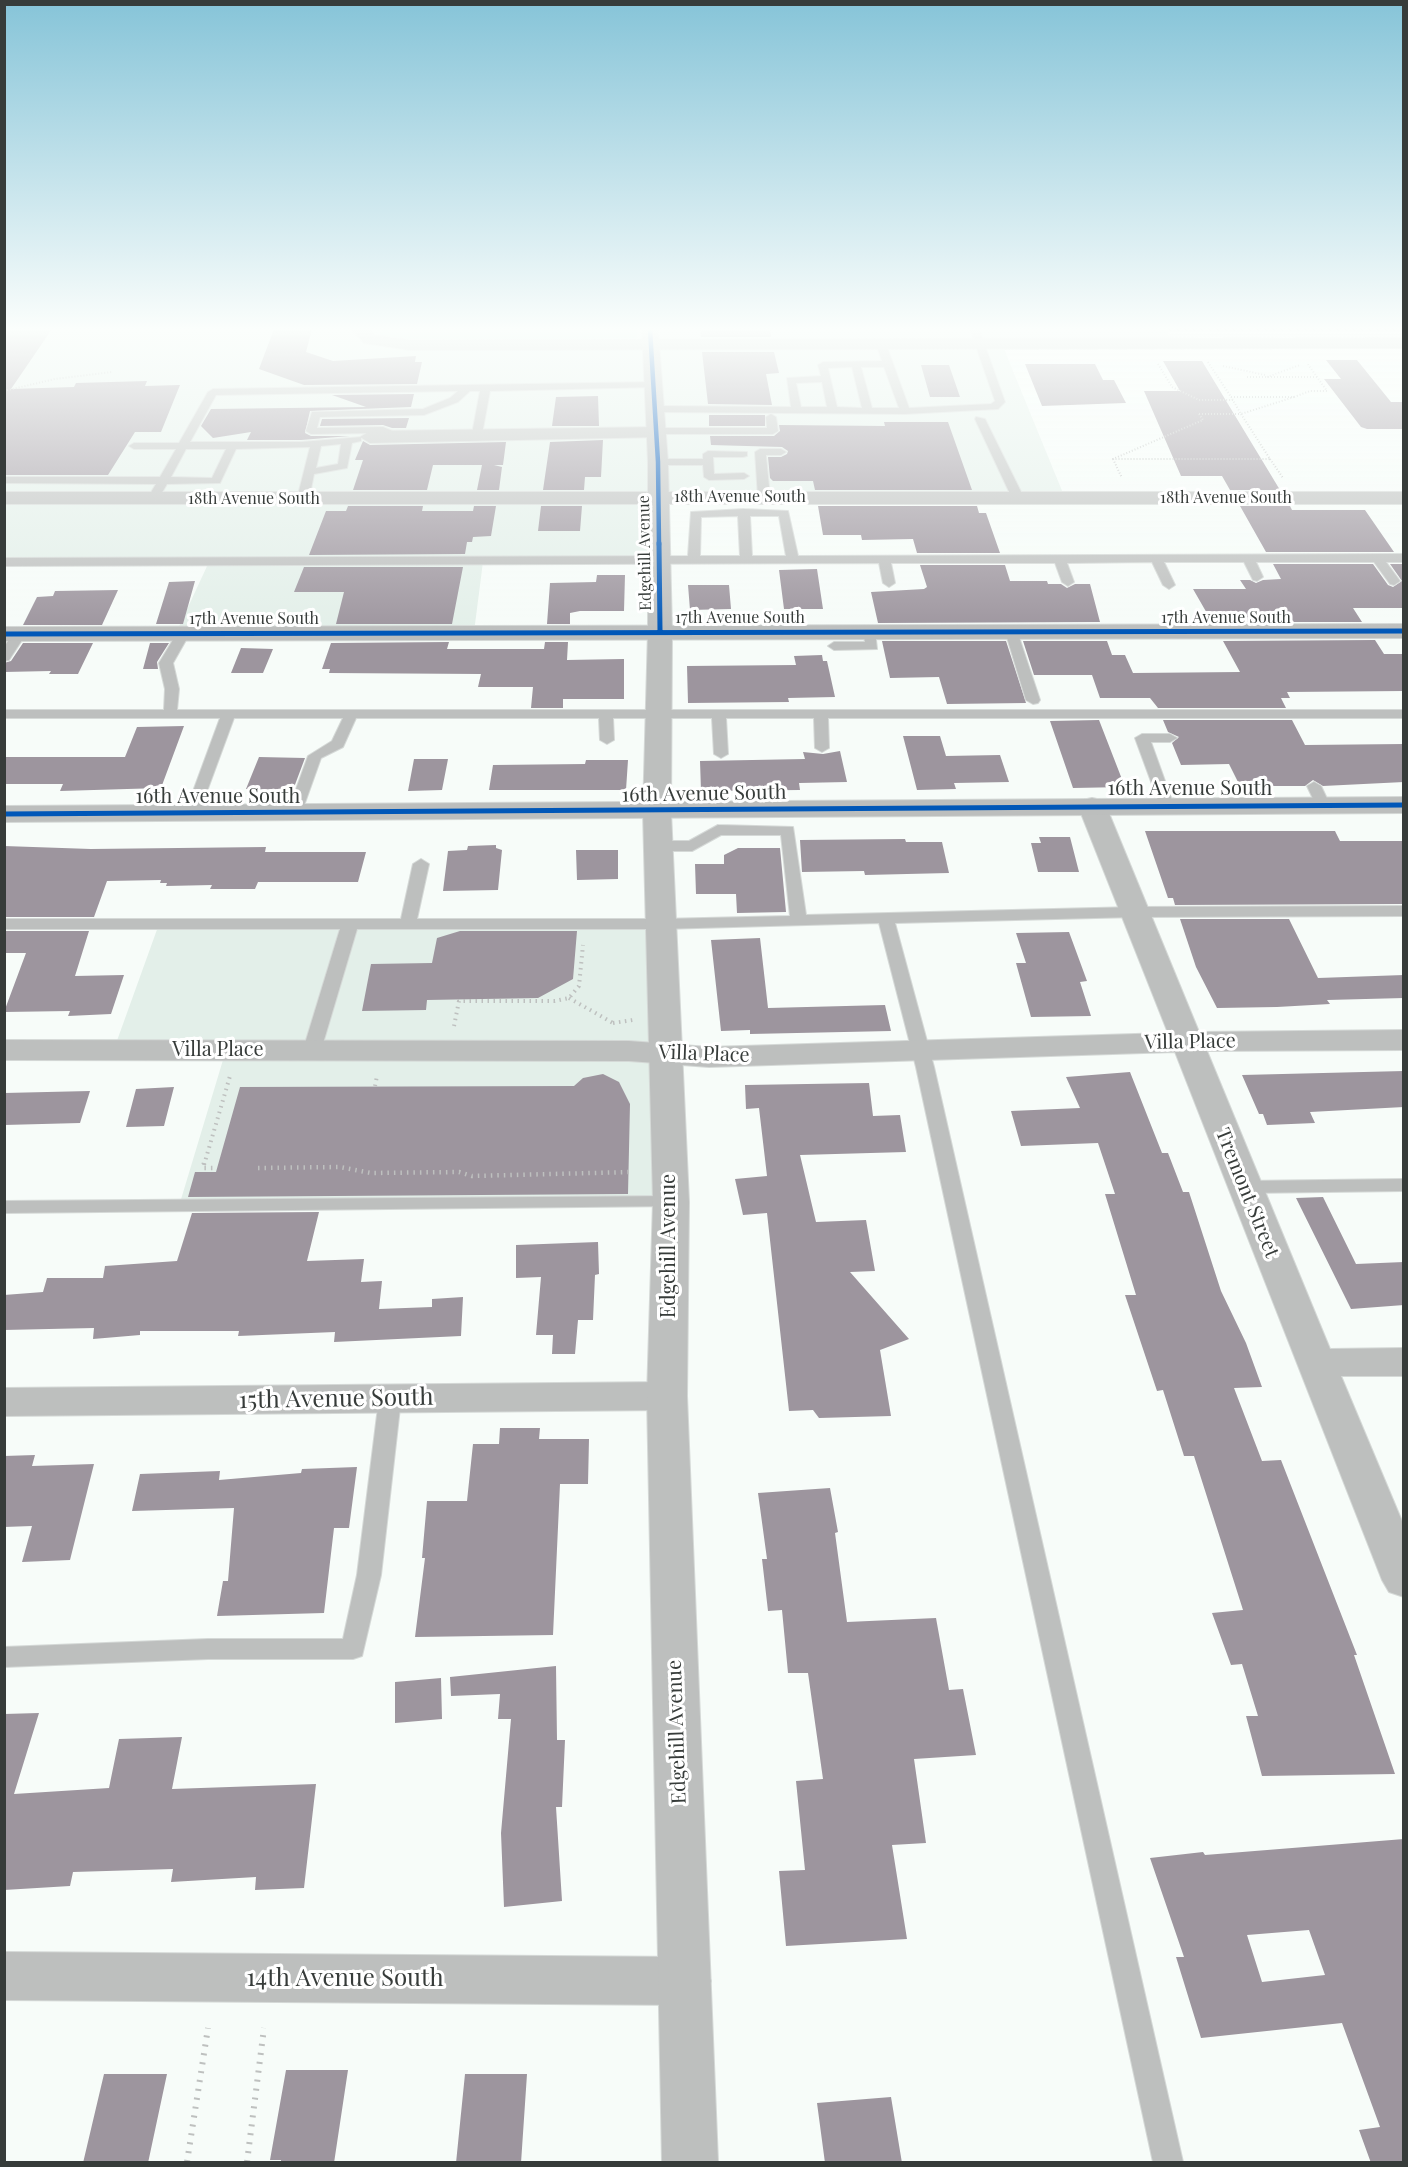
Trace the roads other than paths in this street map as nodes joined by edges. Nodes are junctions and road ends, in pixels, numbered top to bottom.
1 (193, 430) edge
2 (311, 430) edge
3 (382, 430) edge
4 (478, 430) edge
5 (773, 430) edge
6 (985, 430) edge
7 (657, 432) junction
8 (381, 434) junction
9 (477, 434) junction
10 (347, 441) junction
11 (316, 445) junction
12 (134, 446) dead end
13 (184, 446) junction
14 (232, 446) junction
15 (781, 452) dead end
16 (743, 454) dead end
17 (658, 462) junction
18 (708, 462) junction
19 (309, 472) junction
20 (744, 476) dead end
21 (4, 480) edge
22 (158, 490) junction
23 (764, 497) junction
24 (4, 498) edge
25 (303, 498) junction
26 (658, 498) junction
27 (1018, 498) junction
28 (1404, 498) edge
29 (744, 512) junction
30 (928, 544) dead end
31 (1248, 558) junction
32 (1377, 558) junction
33 (1404, 558) edge
34 (1060, 559) junction
35 (1156, 559) junction
36 (794, 560) junction
37 (884, 560) junction
38 (932, 560) junction
39 (659, 561) junction
40 (694, 561) junction
41 (746, 561) junction
42 (4, 562) edge
43 (1257, 577) dead end
44 (1394, 581) dead end
45 (1068, 582) dead end
46 (889, 583) dead end
47 (1169, 585) dead end
48 (869, 631) junction
49 (1011, 631) junction
50 (1404, 631) edge
51 (660, 632) junction
52 (184, 633) junction
53 (12, 634) edge
54 (834, 646) dead end
55 (4, 657) edge
56 (1033, 700) dead end
57 (4, 714) edge
58 (170, 714) junction
59 (1404, 714) edge
60 (228, 715) junction
61 (351, 715) junction
62 (606, 715) junction
63 (658, 715) junction
64 (718, 715) junction
65 (821, 716) junction
66 (1170, 738) dead end
67 (606, 741) dead end
68 (822, 748) dead end
69 (721, 754) dead end
70 (1404, 805) edge
71 (1092, 806) junction
72 (1167, 806) junction
73 (192, 813) junction
74 (4, 814) edge
75 (294, 814) junction
76 (765, 820) junction
77 (657, 829) junction
78 (421, 864) dead end
79 (1404, 911) edge
80 (1136, 912) junction
81 (886, 918) junction
82 (799, 920) junction
83 (4, 924) edge
84 (350, 924) junction
85 (408, 924) junction
86 (660, 924) junction
87 (1404, 1040) edge
88 (1185, 1041) junction
89 (4, 1050) edge
90 (312, 1050) junction
91 (921, 1051) junction
92 (665, 1054) junction
93 (1404, 1185) edge
94 (1245, 1187) junction
95 (671, 1202) junction
96 (4, 1207) edge
97 (1404, 1362) edge
98 (1316, 1363) junction
99 (667, 1396) junction
100 (390, 1399) junction
101 (4, 1402) edge
102 (1404, 1580) edge
103 (4, 1656) edge
104 (4, 1976) edge
105 (685, 1981) junction
106 (690, 2163) edge
107 (1168, 2163) edge

1 - 13 lane
2 - 8 lane
3 - 8 lane
4 - 9 lane
5 - 7 lane
6 - 27 lane
7 - 9 street
7 - 17 street, Edgehill Avenue
8 - 9 street
8 - 10 lane
10 - 11 lane
10 - 19 lane
11 - 14 lane
11 - 19 lane
12 - 13 lane
13 - 14 lane
13 - 22 lane
14 - 22 lane
15 - 23 lane
16 - 18 lane
17 - 18 lane
17 - 26 street, Edgehill Avenue
18 - 20 lane
19 - 25 lane
21 - 22 lane
22 - 24 street, 18th Avenue South
22 - 25 street, 18th Avenue South
23 - 26 street, 18th Avenue South
23 - 27 street, 18th Avenue South
25 - 26 street, 18th Avenue South
26 - 39 street, Edgehill Avenue
27 - 28 street, 18th Avenue South
29 - 36 lane
29 - 40 lane
29 - 41 lane
30 - 38 lane
31 - 32 lane
31 - 35 lane
31 - 43 lane
32 - 33 lane
32 - 44 lane
34 - 35 lane
34 - 38 lane
34 - 45 lane
35 - 47 lane
36 - 37 lane
36 - 41 lane
37 - 38 lane
37 - 46 lane
39 - 40 lane
39 - 42 lane
39 - 51 street, Edgehill Avenue
40 - 41 lane
48 - 49 main road, 17th Avenue South
48 - 51 main road, 17th Avenue South
48 - 54 lane
49 - 50 main road, 17th Avenue South
49 - 56 lane
51 - 52 main road, 17th Avenue South
51 - 63 street, Edgehill Avenue
52 - 53 main road, 17th Avenue South
52 - 58 lane
53 - 55 lane
57 - 58 lane
58 - 60 lane
59 - 65 lane
60 - 61 lane
60 - 73 lane
61 - 62 lane
61 - 75 lane
62 - 63 lane
62 - 67 lane
63 - 64 lane
63 - 77 street, Edgehill Avenue
64 - 65 lane
64 - 69 lane
65 - 68 lane
66 - 72 lane
70 - 72 main road, 16th Avenue South
71 - 72 main road, 16th Avenue South
71 - 76 main road, 16th Avenue South
71 - 80 street, Tremont Street
73 - 74 main road, 16th Avenue South
73 - 75 main road, 16th Avenue South
75 - 77 main road, 16th Avenue South
76 - 77 main road, 16th Avenue South
76 - 82 lane
77 - 86 street, Edgehill Avenue
78 - 85 lane
79 - 80 lane
80 - 81 lane
80 - 88 street, Tremont Street
81 - 82 lane
81 - 91 lane
82 - 86 lane
83 - 84 lane
84 - 85 lane
84 - 90 lane
85 - 86 lane
86 - 92 street, Edgehill Avenue
87 - 88 street, Villa Place
88 - 91 street, Villa Place
88 - 94 street, Tremont Street
89 - 90 street, Villa Place
90 - 92 street, Villa Place
91 - 92 street, Villa Place
91 - 107 lane
92 - 95 street, Edgehill Avenue
93 - 94 lane
94 - 98 street, Tremont Street
95 - 96 lane
95 - 99 street, Edgehill Avenue
97 - 98 street
98 - 102 street, Tremont Street
99 - 100 street, 15th Avenue South
99 - 105 street, Edgehill Avenue
100 - 101 street, 15th Avenue South
100 - 103 lane
104 - 105 street, 14th Avenue South
105 - 106 street, Edgehill Avenue

